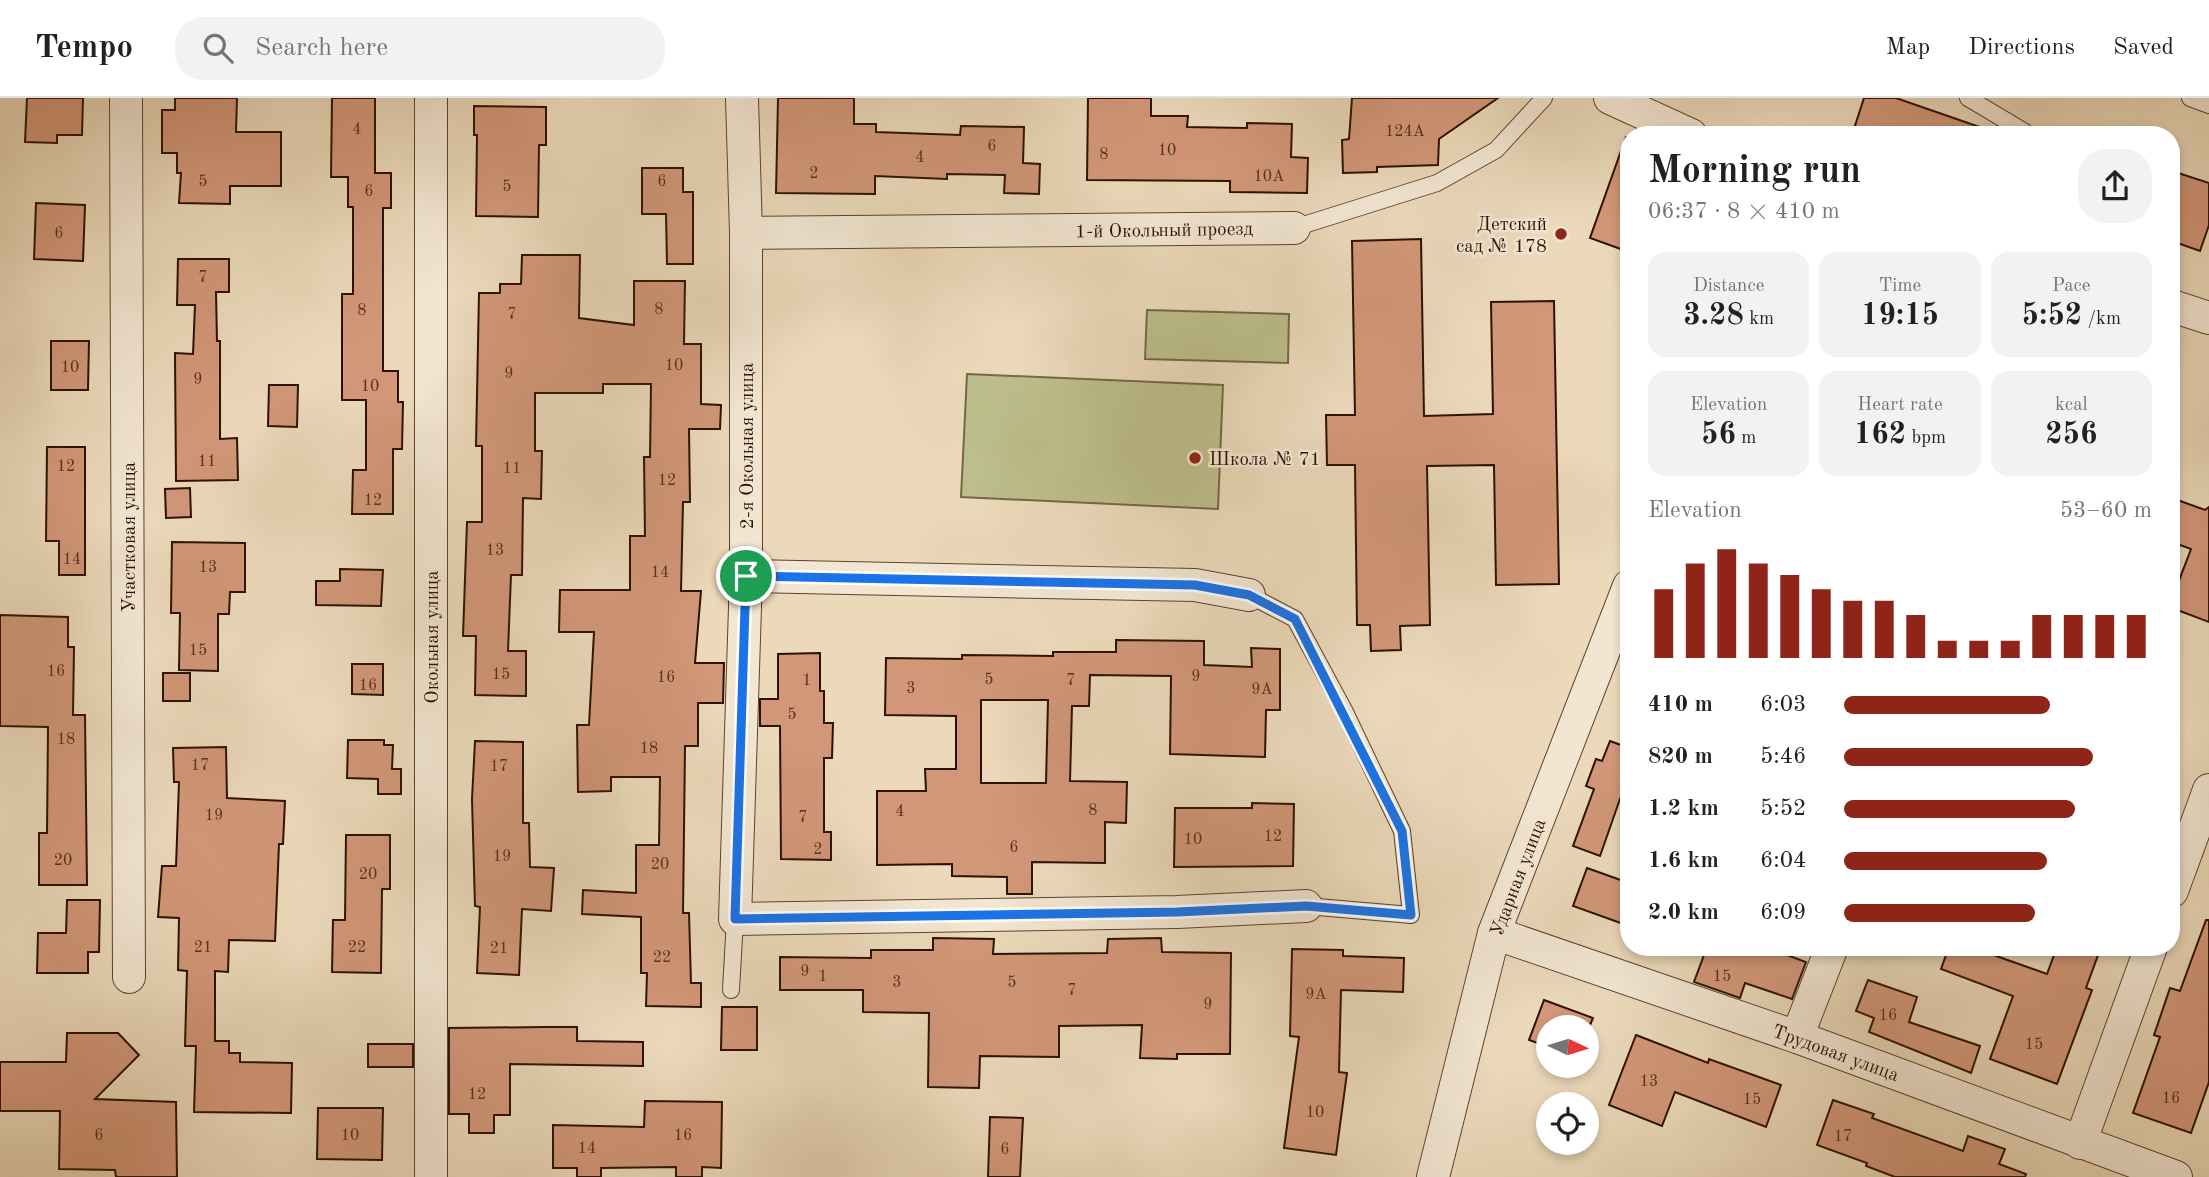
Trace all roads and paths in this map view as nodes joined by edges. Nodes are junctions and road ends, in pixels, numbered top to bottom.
1 (126, 98) edge
2 (431, 98) edge
3 (742, 98) edge
4 (1544, 98) edge
5 (1611, 98) edge
6 (1968, 98) edge
7 (2190, 98) edge
8 (2209, 105) edge
9 (1672, 126) edge
10 (2015, 126) edge
11 (1294, 228) joint
12 (746, 233) junction
13 (2180, 309) edge
14 (2209, 318) edge
15 (746, 576) junction
16 (1249, 595) joint
17 (1620, 609) edge
18 (2209, 790) edge
19 (2180, 869) edge
20 (1306, 906) joint
21 (735, 919) junction
22 (1494, 933) junction
23 (1828, 956) edge
24 (2148, 956) edge
25 (130, 977) dead end
26 (731, 990) dead end
27 (1797, 1037) junction
28 (2080, 1143) junction
29 (431, 1177) edge
30 (1433, 1177) edge
31 (2176, 1177) edge

1 - 25 street, Участковая улица
2 - 29 street, Окольная улица
3 - 12 street, 2-я Окольная улица
4 - 11 lane, 1-й Окольный проезд
5 - 9 street
6 - 10 lane
7 - 8 lane
11 - 12 street, 1-й Окольный проезд
12 - 15 street, 2-я Окольная улица
13 - 14 street
15 - 16 street
15 - 21 street, 2-я Окольная улица
16 - 20 lane
17 - 22 street, Ударная улица
18 - 19 street
20 - 21 street
21 - 26 lane
22 - 27 street, Трудовая улица
22 - 30 street, Ударная улица
23 - 27 street
24 - 28 street
27 - 28 street, Трудовая улица
28 - 31 street, Трудовая улица

